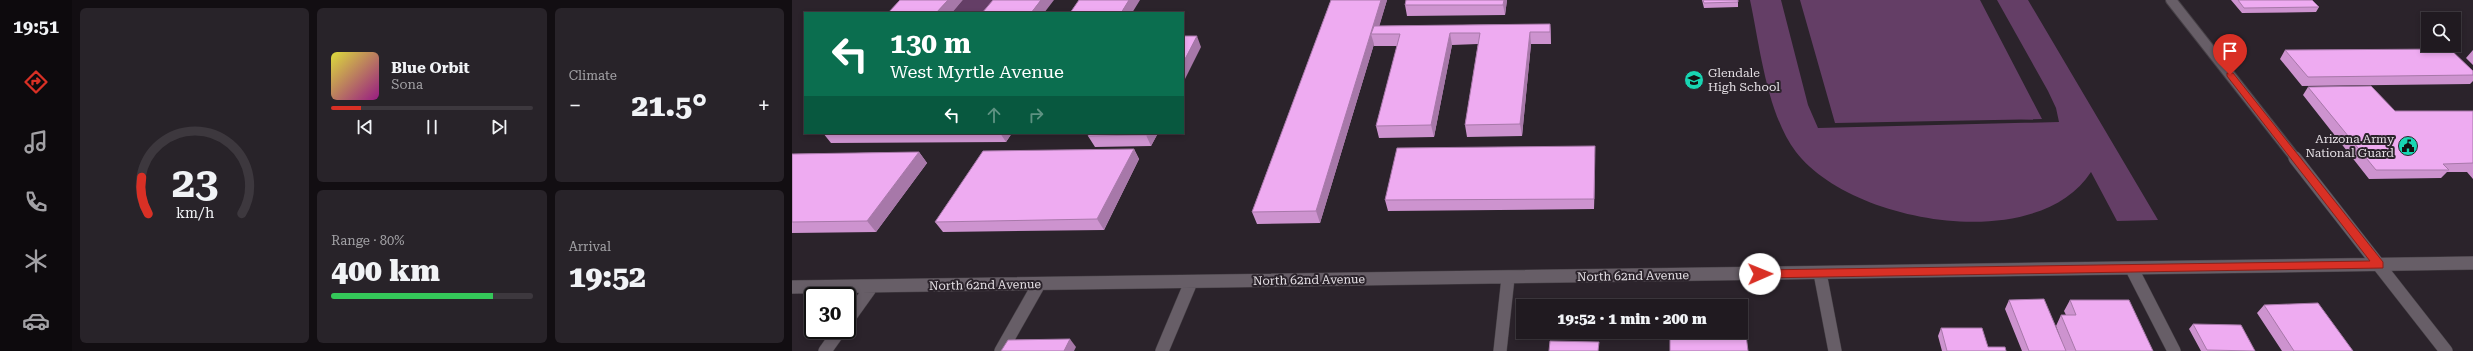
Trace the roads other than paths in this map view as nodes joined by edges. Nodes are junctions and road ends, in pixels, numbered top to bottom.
1 (2171, 0) edge
2 (2473, 263) edge
3 (2379, 265) junction
4 (2132, 269) junction
5 (1820, 273) junction
6 (1508, 278) junction
7 (1191, 282) junction
8 (1039, 284) junction
9 (872, 286) junction
10 (792, 287) edge
11 (856, 308) edge
12 (834, 339) edge
13 (825, 351) edge
14 (1001, 351) edge
15 (1162, 351) edge
16 (1500, 351) edge
17 (1835, 351) edge
18 (2174, 351) edge
19 (2446, 351) edge

1 - 3 street
2 - 3 street, North 62nd Avenue
3 - 4 street, North 62nd Avenue
3 - 19 street
4 - 5 street, North 62nd Avenue
4 - 18 street
5 - 6 street, North 62nd Avenue
5 - 17 street
6 - 7 street, North 62nd Avenue
6 - 16 street
7 - 8 street, North 62nd Avenue
7 - 15 street
8 - 9 street, North 62nd Avenue
8 - 14 street
9 - 10 street, North 62nd Avenue
9 - 11 street
12 - 13 street

